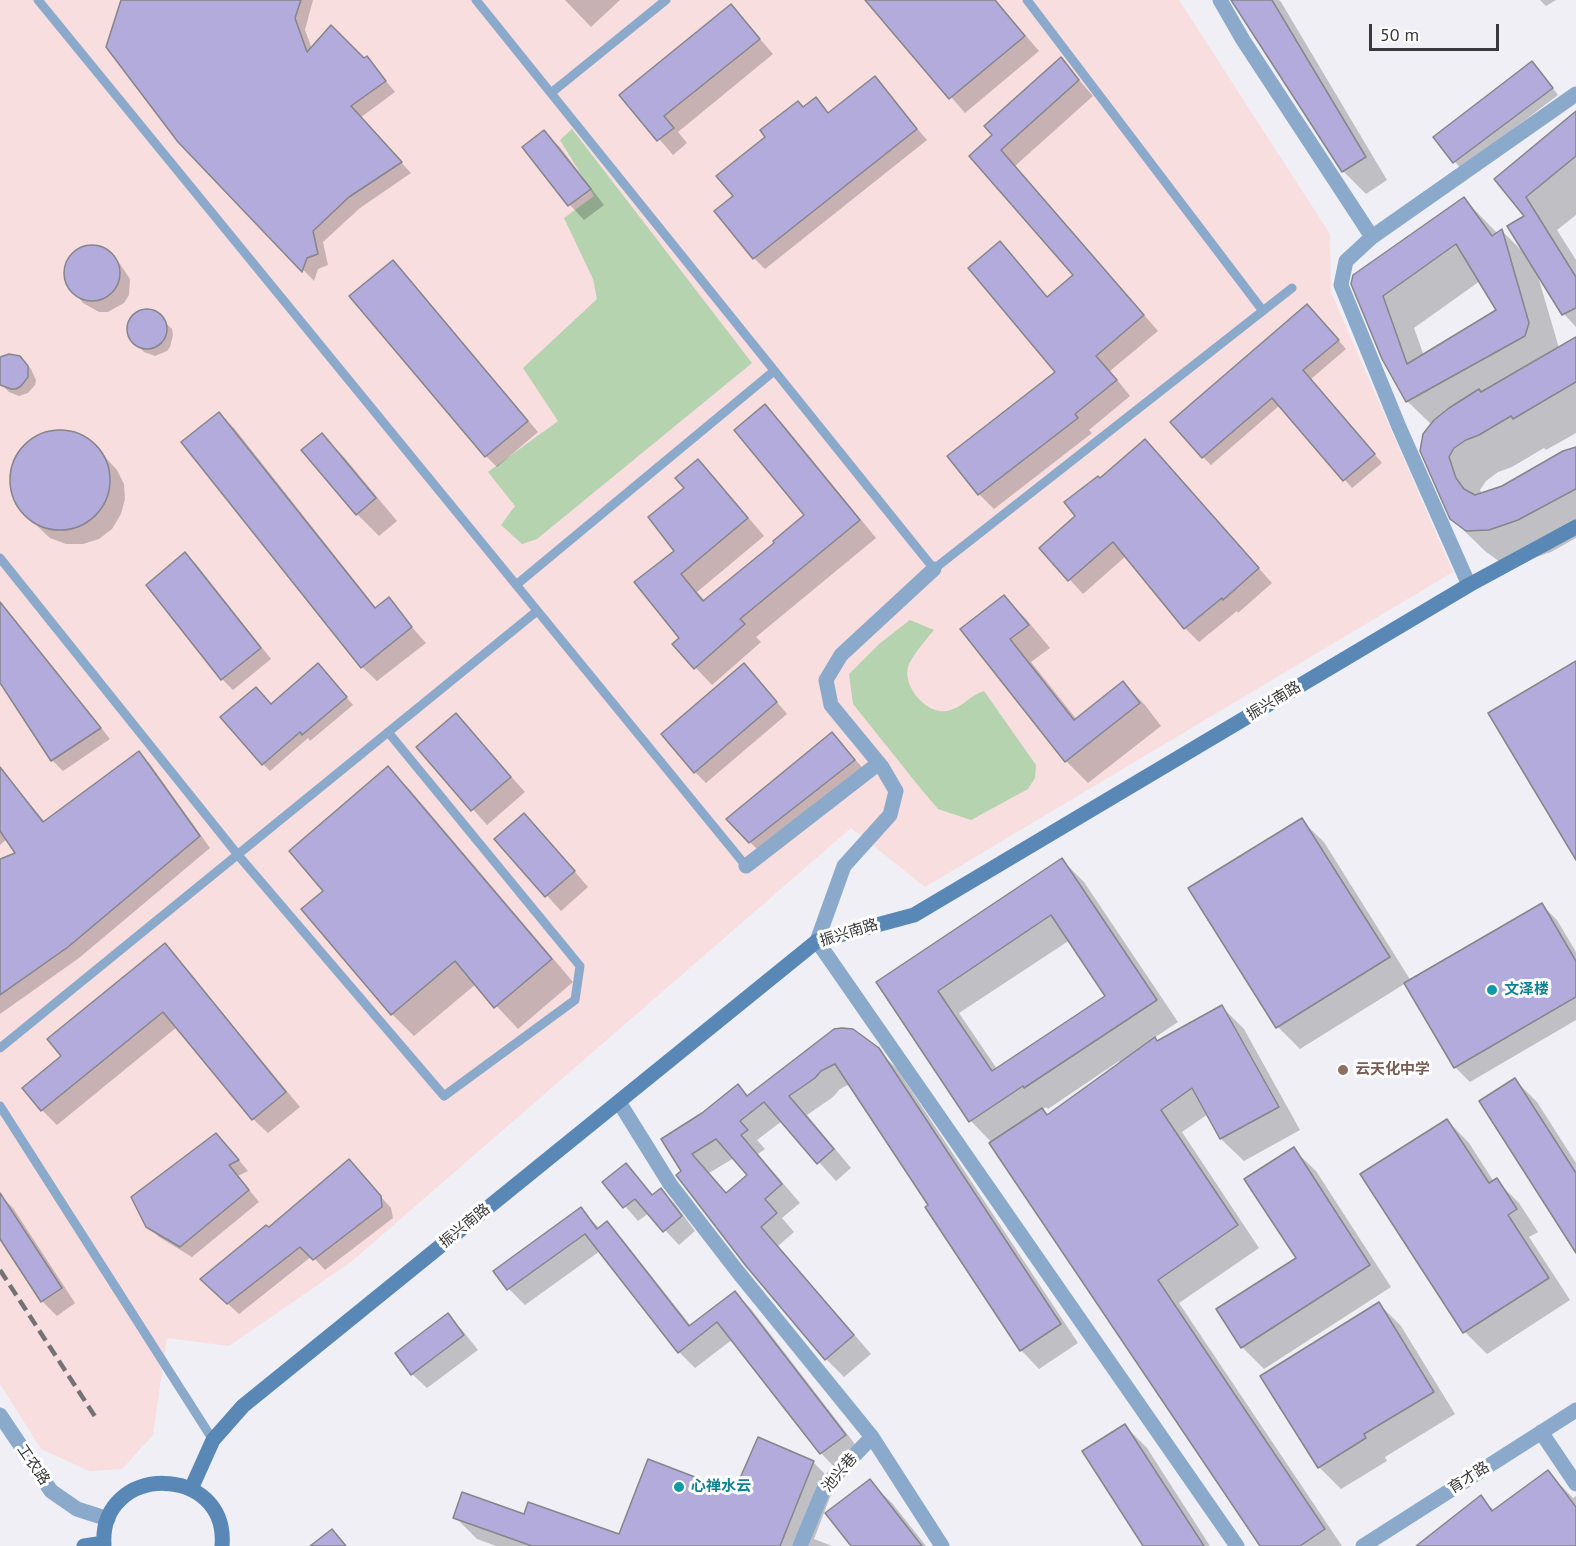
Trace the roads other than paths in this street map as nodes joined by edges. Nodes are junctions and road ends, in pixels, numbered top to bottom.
1 (38, 0) edge
2 (476, 0) edge
3 (666, 0) edge
4 (1027, 0) edge
5 (1220, 0) edge
6 (550, 93) junction
7 (1576, 94) edge
8 (1371, 237) junction
9 (1292, 288) dead end
10 (1263, 311) junction
11 (774, 371) junction
12 (1576, 527) edge
13 (0, 558) edge
14 (934, 569) junction
15 (516, 585) junction
16 (1469, 585) junction
17 (537, 611) junction
18 (388, 732) junction
19 (879, 763) junction
20 (238, 855) junction
21 (746, 866) joint
22 (817, 941) junction
23 (0, 1048) edge
24 (619, 1102) junction
25 (0, 1106) edge
26 (1576, 1410) edge
27 (0, 1415) edge
28 (1541, 1432) junction
29 (872, 1437) junction
30 (213, 1440) junction
31 (1576, 1484) edge
32 (191, 1489) junction
33 (108, 1519) junction
34 (104, 1544) edge
35 (84, 1546) edge
36 (222, 1546) edge
37 (800, 1546) edge
38 (942, 1546) edge
39 (1237, 1546) edge
40 (1363, 1546) edge

1 - 15 lane
2 - 6 lane
3 - 6 lane
4 - 10 lane
5 - 8 street
6 - 11 lane
7 - 8 street
8 - 16 street
9 - 10 lane
10 - 14 lane
11 - 14 lane
11 - 15 lane
12 - 16 main road, 振兴南路
13 - 20 lane
14 - 19 street
15 - 17 lane
16 - 22 main road, 振兴南路
17 - 18 lane
17 - 21 lane
18 - 20 lane
18 - 20 lane
19 - 21 street
19 - 22 street
20 - 23 lane
22 - 24 main road, 振兴南路
22 - 39 street
24 - 29 street
24 - 30 main road, 振兴南路
25 - 30 lane
26 - 28 street, 育才路
27 - 33 street, 工农路
28 - 31 street
28 - 40 street, 育才路
29 - 37 street, 池兴巷
29 - 38 street
30 - 32 main road, 振兴南路
32 - 33 main road
32 - 36 main road
33 - 34 main road
34 - 35 main road

